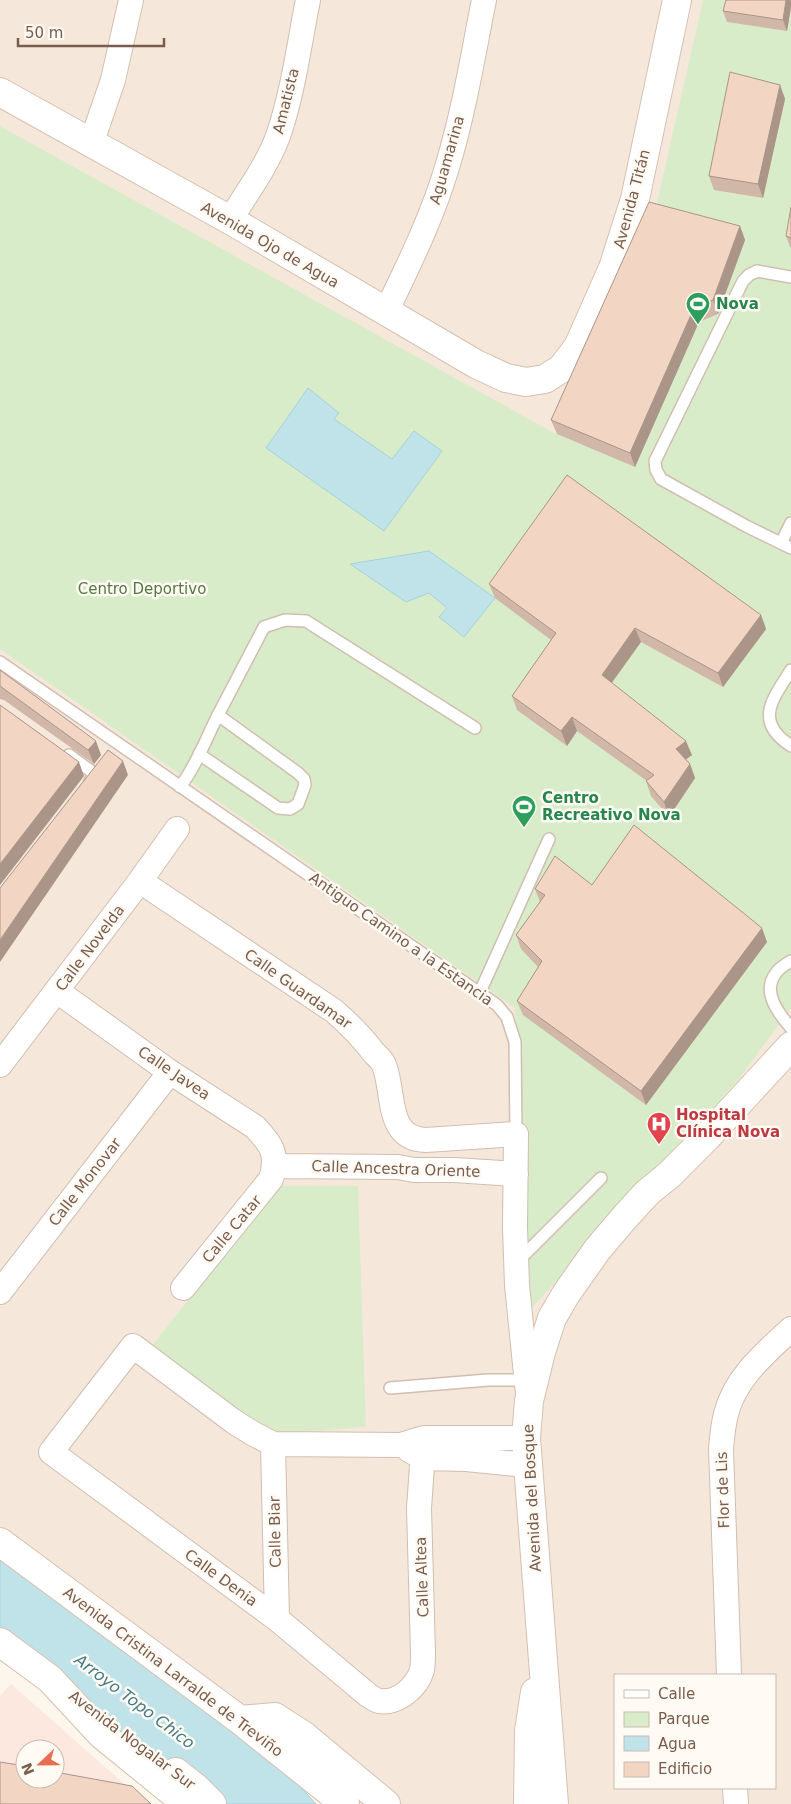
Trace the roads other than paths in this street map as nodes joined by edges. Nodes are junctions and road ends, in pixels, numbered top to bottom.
1 (131, 0) edge
2 (308, 0) edge
3 (484, 0) edge
4 (678, 0) edge
5 (0, 92) edge
6 (92, 144) junction
7 (230, 220) junction
8 (791, 277) edge
9 (386, 312) junction
10 (545, 379) joint
11 (791, 523) edge
12 (786, 545) edge
13 (0, 662) edge
14 (791, 670) edge
15 (218, 715) junction
16 (475, 728) dead end
17 (118, 744) junction
18 (791, 746) edge
19 (63, 751) edge
20 (110, 754) edge
21 (199, 754) junction
22 (180, 787) junction
23 (83, 789) edge
24 (177, 829) dead end
25 (549, 840) dead end
26 (140, 881) junction
27 (791, 961) edge
28 (57, 991) junction
29 (480, 992) junction
30 (791, 1028) edge
31 (791, 1046) edge
32 (0, 1065) edge
33 (170, 1072) junction
34 (516, 1134) junction
35 (406, 1135) joint
36 (276, 1166) junction
37 (516, 1174) junction
38 (601, 1178) dead end
39 (516, 1264) junction
40 (182, 1288) dead end
41 (0, 1292) edge
42 (791, 1329) edge
43 (390, 1388) dead end
44 (528, 1390) junction
45 (526, 1438) junction
46 (273, 1444) junction
47 (416, 1447) junction
48 (527, 1464) junction
49 (0, 1542) edge
50 (277, 1619) junction
51 (0, 1642) edge
52 (542, 1651) junction
53 (730, 1674) edge
54 (390, 1700) joint
55 (240, 1720) junction
56 (735, 1789) edge
57 (198, 1799) edge
58 (345, 1804) edge
59 (386, 1804) edge
60 (528, 1804) edge
61 (554, 1804) edge
62 (736, 1804) edge

1 - 6 street
2 - 7 street, Amatista
3 - 9 street, Aguamarina
4 - 10 street, Avenida Titán
5 - 6 street, Avenida Ojo de Agua
6 - 7 street, Avenida Ojo de Agua
7 - 9 street, Avenida Ojo de Agua
8 - 12 lane
9 - 10 street, Avenida Ojo de Agua
11 - 12 lane
13 - 17 lane, Antiguo Camino a la Estancia
14 - 18 lane
15 - 16 lane
15 - 21 lane
15 - 21 lane
17 - 20 lane
17 - 22 lane, Antiguo Camino a la Estancia
19 - 23 lane
21 - 22 lane
22 - 29 lane, Antiguo Camino a la Estancia
24 - 26 street, Calle Novelda
25 - 29 lane
26 - 28 street, Calle Novelda
26 - 35 street, Calle Guardamar
27 - 30 lane
28 - 32 street, Calle Novelda
28 - 33 street, Calle Javea
29 - 34 lane, Antiguo Camino a la Estancia
31 - 44 street, Avenida del Bosque
33 - 36 street, Calle Javea
33 - 41 street, Calle Monovar
34 - 35 street, Calle Ancestra Oriente
34 - 37 street, Antiguo Camino a la Estancia
36 - 37 street, Calle Ancestra Oriente
36 - 40 street, Calle Catar
37 - 39 street, Antiguo Camino a la Estancia
38 - 39 lane
39 - 44 street, Antiguo Camino a la Estancia
42 - 53 street, Flor de Lis
43 - 44 lane
44 - 45 street, Avenida del Bosque
45 - 47 street
45 - 48 street, Avenida del Bosque
46 - 47 street
46 - 50 street, Calle Biar
46 - 50 street, Calle Denia
47 - 48 street
47 - 54 street, Calle Altea
48 - 52 street, Avenida del Bosque
49 - 55 street, Avenida Cristina Larralde de Treviño
50 - 54 street, Calle Denia
51 - 57 street, Avenida Nogalar Sur
52 - 60 street
52 - 61 street, Avenida del Bosque
55 - 58 street, Avenida Cristina Larralde de Treviño
55 - 59 street
56 - 62 street

